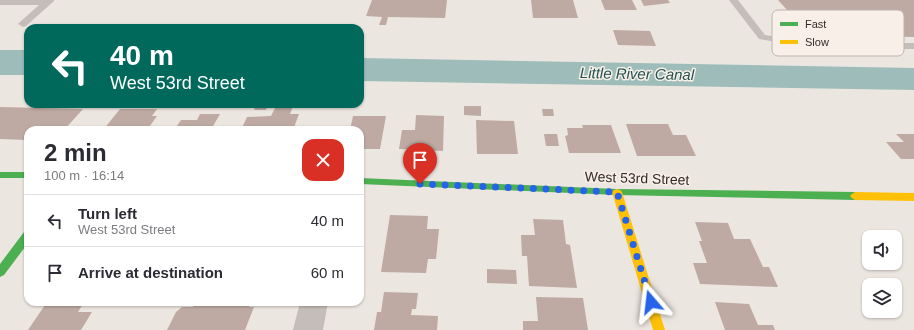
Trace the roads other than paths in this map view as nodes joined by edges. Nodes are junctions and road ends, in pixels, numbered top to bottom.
1 (733, 0) edge
2 (0, 2) edge
3 (50, 2) edge
4 (23, 24) dead end
5 (772, 39) edge
6 (0, 175) edge
7 (24, 175) edge
8 (364, 181) edge
9 (617, 192) junction
10 (914, 197) edge
11 (24, 240) edge
12 (0, 272) edge
13 (313, 306) edge
14 (308, 330) edge
15 (659, 330) edge

1 - 5 lane
2 - 3 lane
3 - 4 lane
6 - 7 street
8 - 9 street, West 53rd Street
9 - 10 street, West 53rd Street
9 - 15 street
11 - 12 street
13 - 14 street

